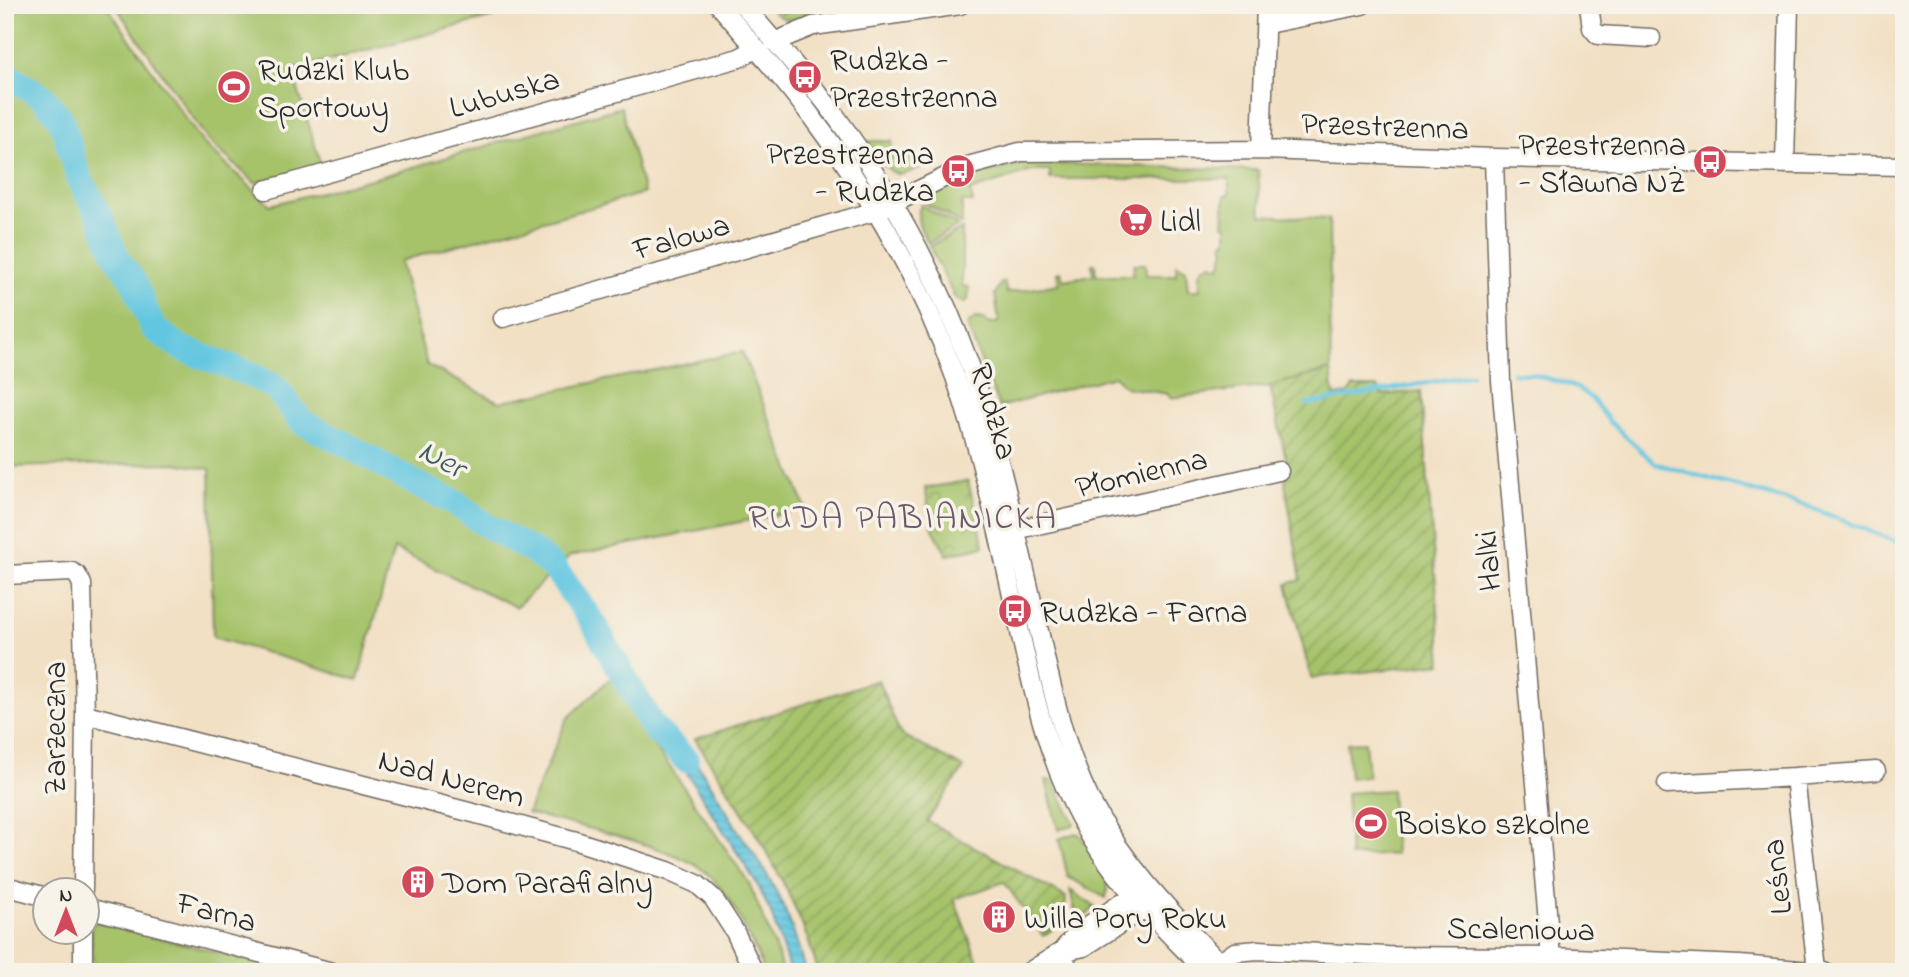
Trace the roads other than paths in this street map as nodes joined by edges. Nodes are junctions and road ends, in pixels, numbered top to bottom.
1 (719, 5) edge
2 (743, 5) edge
3 (960, 5) edge
4 (1266, 5) edge
5 (1362, 5) edge
6 (1589, 5) edge
7 (1789, 5) edge
8 (1267, 24) junction
9 (1651, 38) dead end
10 (774, 42) junction
11 (756, 49) junction
12 (1261, 150) junction
13 (1494, 158) junction
14 (1785, 164) junction
15 (1904, 166) edge
16 (266, 190) dead end
17 (893, 204) junction
18 (876, 211) junction
19 (503, 318) dead end
20 (1279, 471) dead end
21 (1015, 530) junction
22 (5, 575) edge
23 (85, 714) junction
24 (1876, 771) dead end
25 (1795, 777) junction
26 (1667, 785) dead end
27 (83, 876) edge
28 (5, 886) edge
29 (32, 893) edge
30 (1146, 897) junction
31 (102, 912) edge
32 (83, 946) edge
33 (1061, 952) junction
34 (1551, 957) junction
35 (1740, 968) edge
36 (1218, 969) edge
37 (1821, 971) edge
38 (83, 972) edge
39 (332, 972) edge
40 (754, 972) edge
41 (1029, 972) edge
42 (1070, 972) edge

1 - 11 street, Rudzka
2 - 10 street, Rudzka
3 - 10 street
4 - 8 street
5 - 8 street
6 - 9 street
7 - 14 street
8 - 12 street
10 - 17 street, Rudzka
11 - 16 street, Lubuska
11 - 18 street, Rudzka
12 - 13 street, Przestrzenna
12 - 17 street, Przestrzenna
13 - 14 street, Przestrzenna
13 - 34 street, Halki
14 - 15 street, Przestrzenna
17 - 18 street, Przestrzenna
17 - 21 street, Rudzka
18 - 19 street, Falowa
18 - 30 street, Rudzka
20 - 21 street, Płomienna
21 - 30 street, Rudzka
22 - 23 street, Zarzeczna
23 - 27 street, Zarzeczna
23 - 40 street, Nad Nerem
24 - 25 street
25 - 26 street
25 - 37 street, Leśna
28 - 29 street
30 - 33 street
30 - 36 street, Rudzka
31 - 39 street, Farna
32 - 38 street
33 - 41 street
33 - 42 street
34 - 35 street, Scaleniowa
34 - 36 street, Scaleniowa
35 - 37 street, Scaleniowa

